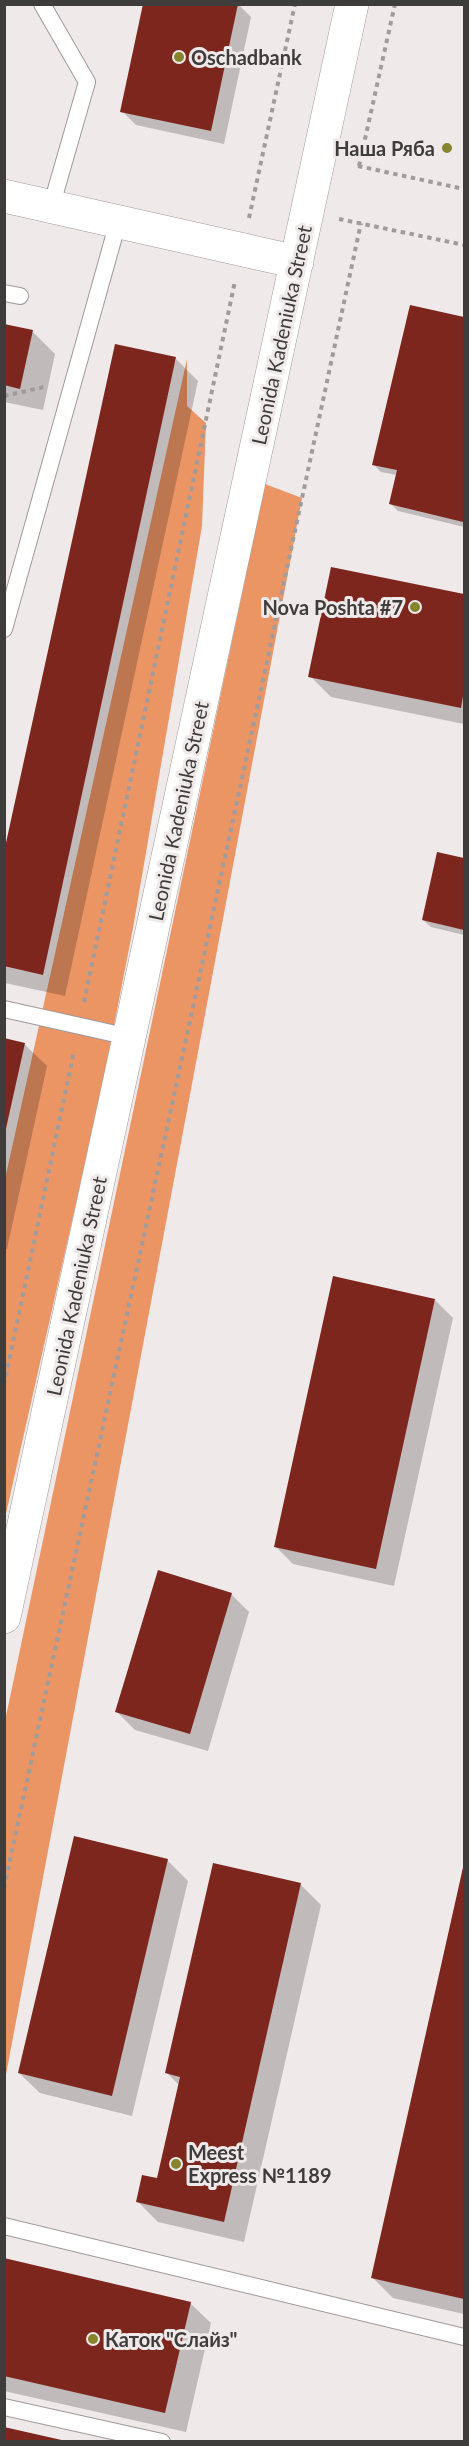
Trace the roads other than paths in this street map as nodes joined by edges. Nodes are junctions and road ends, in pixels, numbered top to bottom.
1 (42, 4) edge
2 (352, 4) edge
3 (4, 196) edge
4 (51, 207) junction
5 (118, 222) junction
6 (297, 262) junction
7 (4, 629) edge
8 (4, 1009) edge
9 (129, 1037) junction
10 (4, 1617) edge
11 (4, 2226) edge
12 (465, 2337) edge
13 (4, 2407) edge
14 (162, 2442) edge

1 - 4 lane
2 - 6 street, Leonida Kadeniuka Street
3 - 4 street
4 - 5 street
5 - 6 street
5 - 7 lane
6 - 9 street, Leonida Kadeniuka Street
8 - 9 lane
9 - 10 street, Leonida Kadeniuka Street
11 - 12 lane
13 - 14 lane

